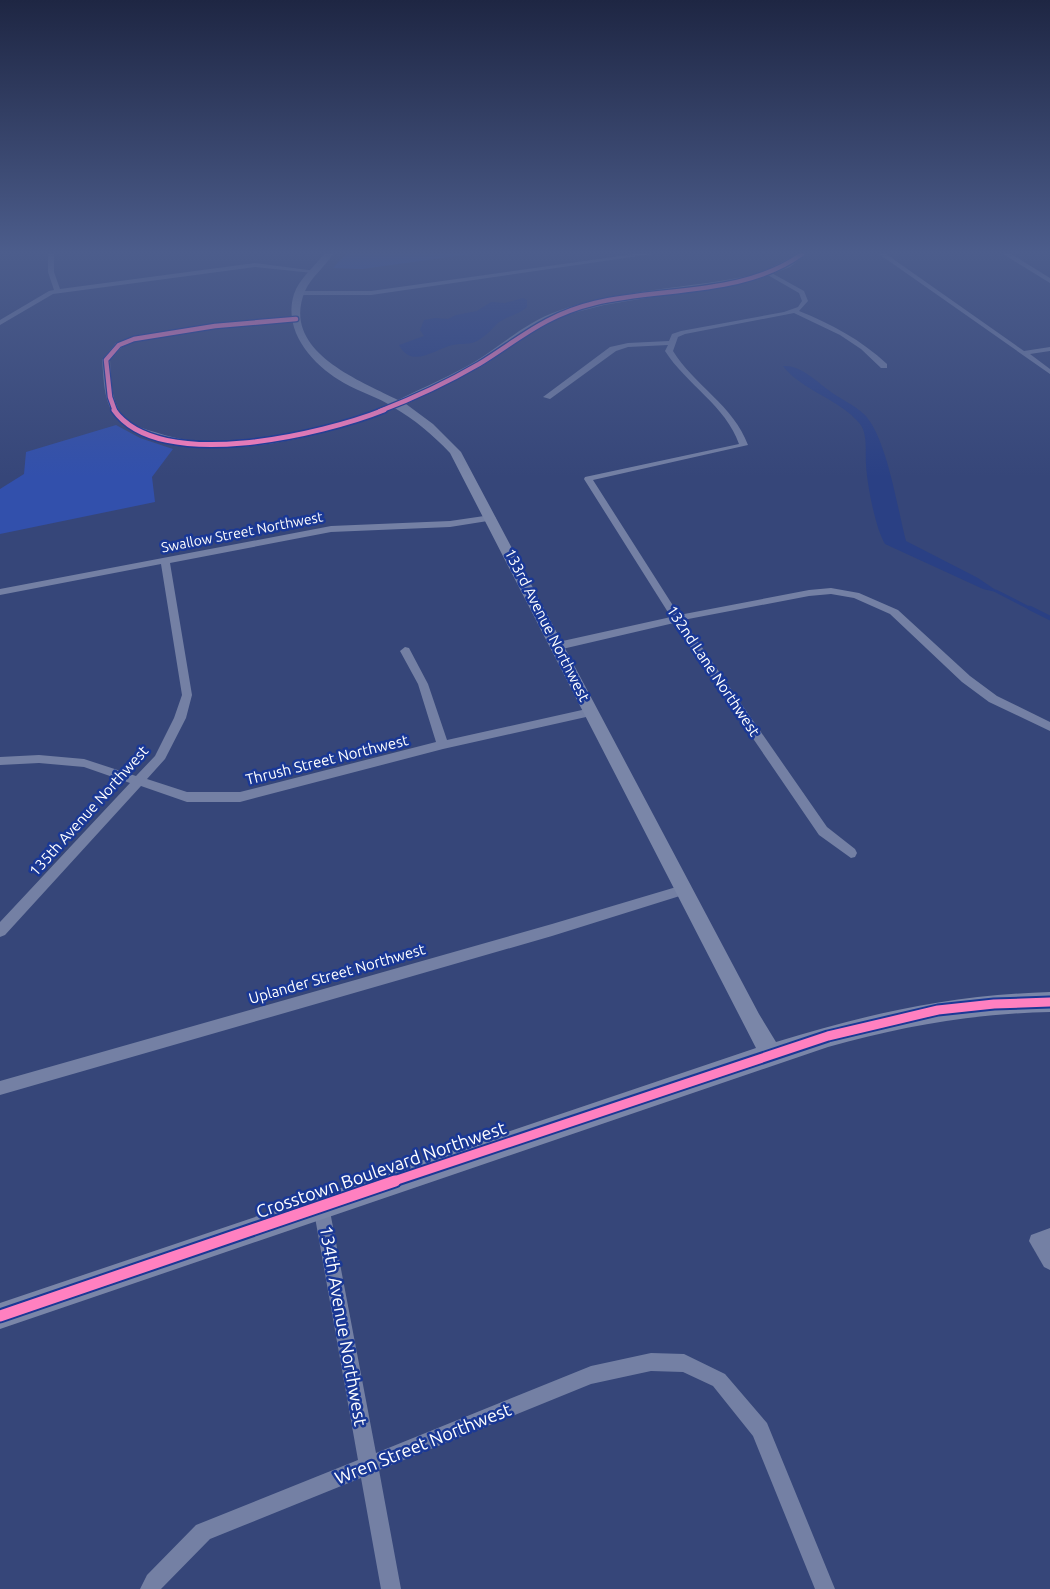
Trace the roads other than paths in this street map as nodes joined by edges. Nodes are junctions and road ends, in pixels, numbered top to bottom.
1 (218, 328) edge
2 (300, 328) edge
3 (532, 328) edge
4 (696, 328) edge
5 (835, 328) edge
6 (988, 328) edge
7 (672, 343) junction
8 (1050, 349) edge
9 (1023, 353) junction
10 (885, 366) dead end
11 (1050, 372) edge
12 (547, 397) dead end
13 (398, 404) junction
14 (491, 518) junction
15 (165, 560) junction
16 (0, 592) edge
17 (677, 619) junction
18 (558, 646) junction
19 (405, 651) dead end
20 (591, 711) junction
21 (1050, 727) edge
22 (444, 745) junction
23 (0, 761) edge
24 (138, 781) junction
25 (851, 853) dead end
26 (683, 890) junction
27 (0, 931) edge
28 (1050, 1002) edge
29 (772, 1055) junction
30 (0, 1088) edge
31 (321, 1206) junction
32 (1044, 1239) edge
33 (1050, 1261) edge
34 (0, 1316) edge
35 (369, 1465) junction
36 (150, 1589) edge
37 (391, 1589) edge
38 (825, 1589) edge

1 - 13 street
2 - 13 street, 133rd Avenue Northwest
3 - 13 street
4 - 7 street
5 - 10 street
6 - 9 street
7 - 12 street
7 - 17 street, 132nd Lane Northwest
8 - 9 street
9 - 11 street
13 - 14 street, 133rd Avenue Northwest
14 - 15 street, Swallow Street Northwest
14 - 18 street, 133rd Avenue Northwest
15 - 16 street, Swallow Street Northwest
15 - 24 street, 135th Avenue Northwest
17 - 18 street
17 - 21 street
17 - 25 street, 132nd Lane Northwest
18 - 20 street, 133rd Avenue Northwest
19 - 22 street
20 - 22 street, Thrush Street Northwest
20 - 26 street, 133rd Avenue Northwest
22 - 24 street, Thrush Street Northwest
23 - 24 street, Thrush Street Northwest
24 - 27 street, 135th Avenue Northwest
26 - 29 street, 133rd Avenue Northwest
26 - 30 street, Uplander Street Northwest
28 - 29 street, Crosstown Boulevard Northwest
29 - 31 street, Crosstown Boulevard Northwest
31 - 34 street, Crosstown Boulevard Northwest
31 - 35 street, 134th Avenue Northwest
32 - 33 street
35 - 36 street, Wren Street Northwest
35 - 37 street, 134th Avenue Northwest
35 - 38 street, Wren Street Northwest

